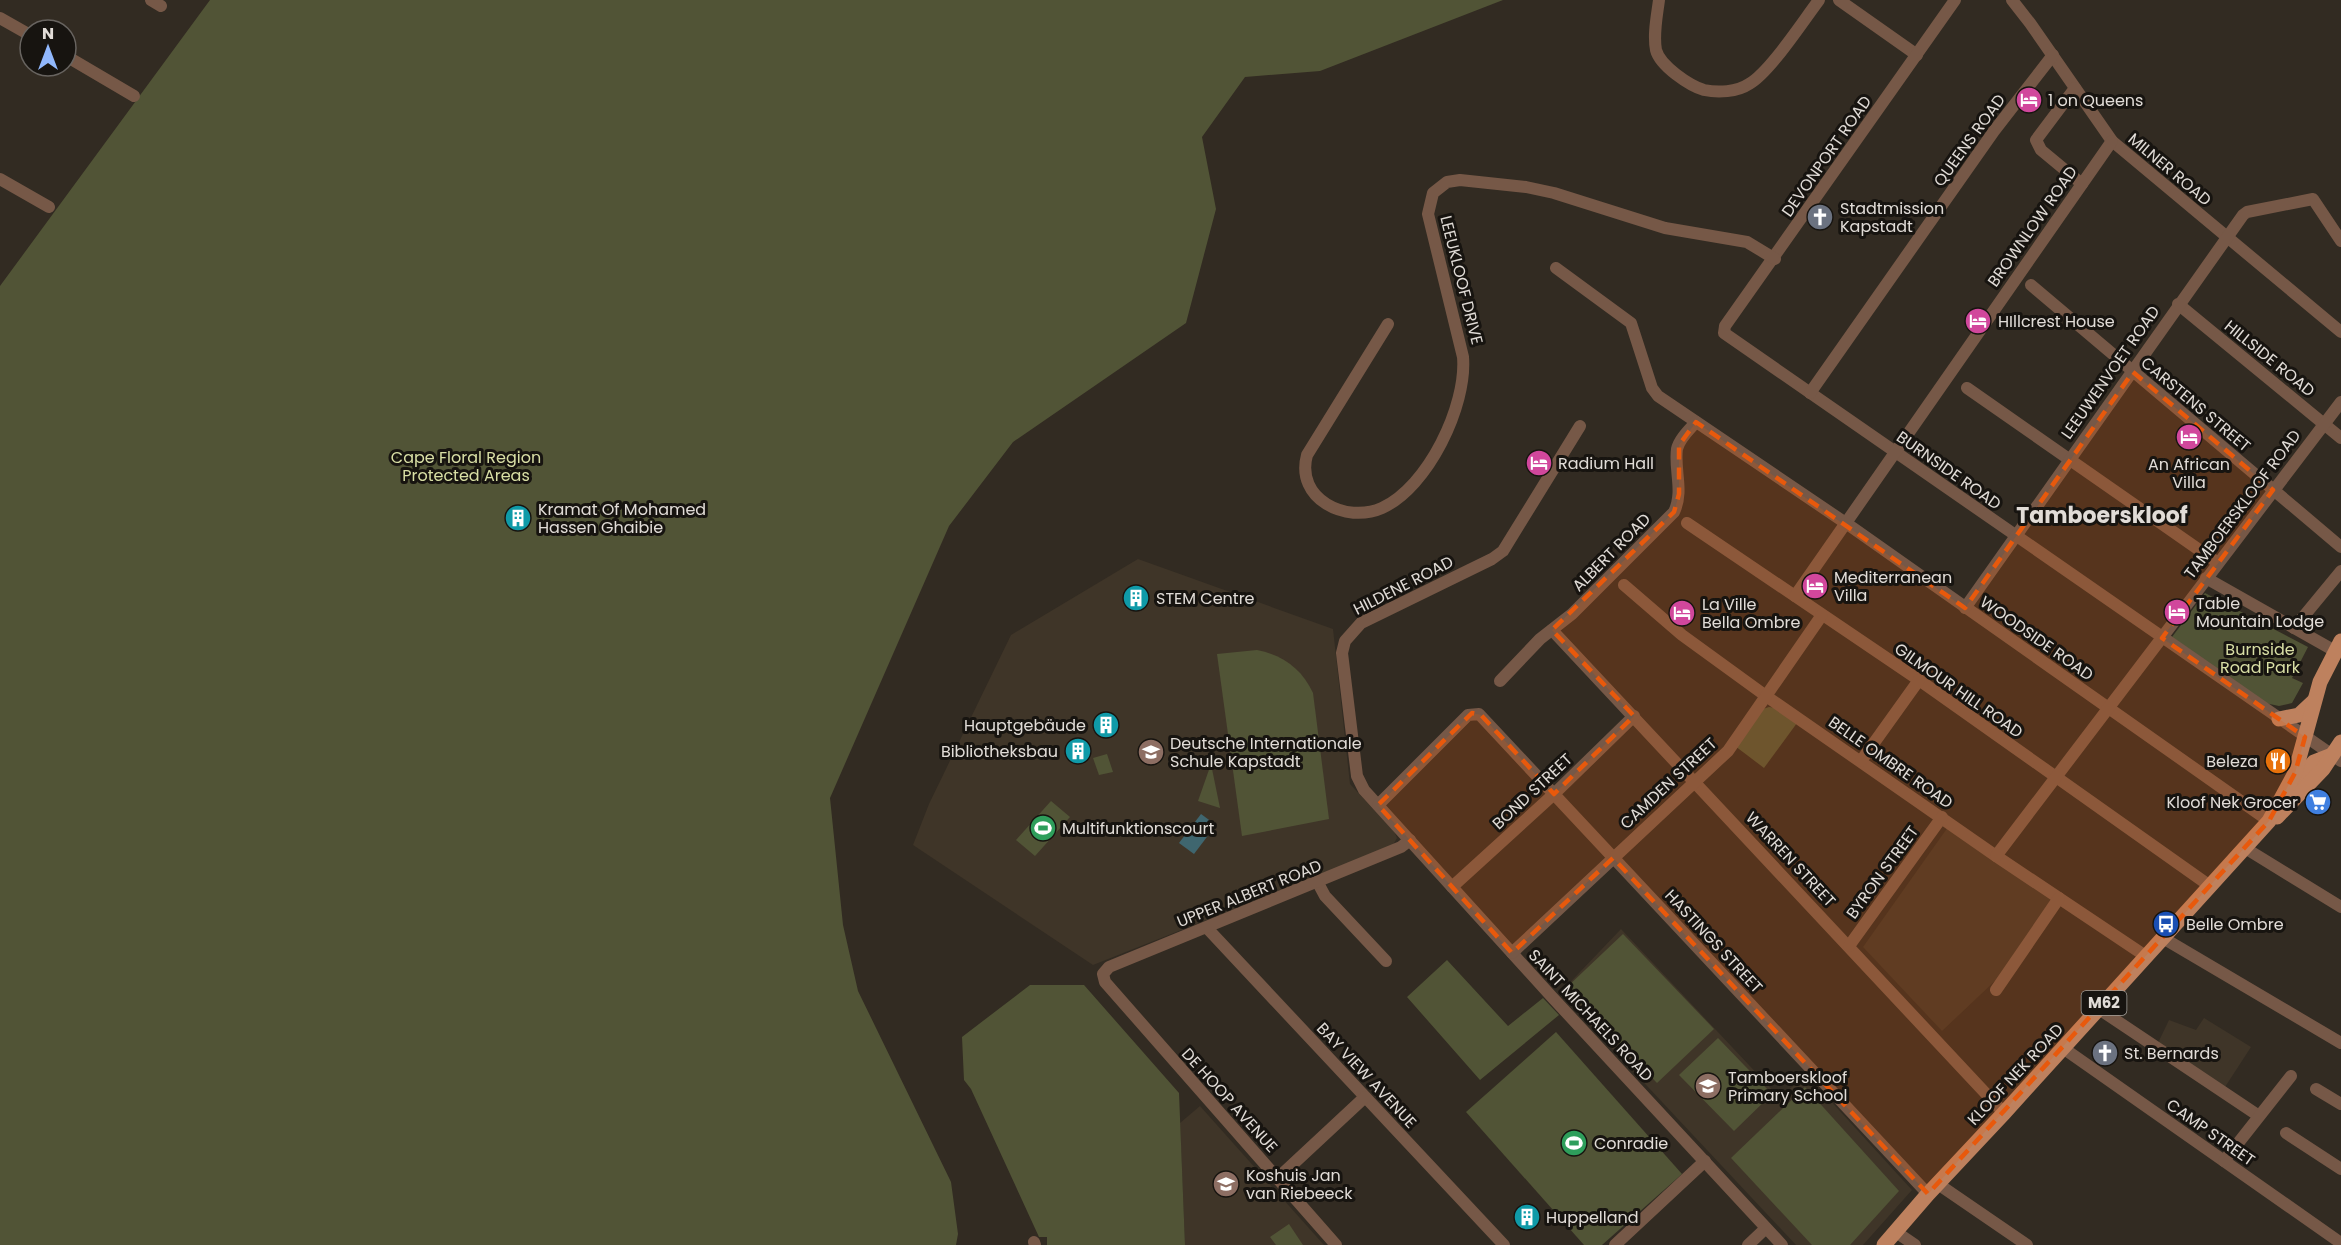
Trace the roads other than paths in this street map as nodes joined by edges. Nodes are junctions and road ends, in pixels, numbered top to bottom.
1 (1659, 0) edge
2 (1819, 0) edge
3 (1839, 0) edge
4 (1955, 0) edge
5 (2012, 0) edge
6 (0, 18) edge
7 (18, 28) edge
8 (1917, 55) junction
9 (2053, 55) junction
10 (78, 63) edge
11 (2075, 88) junction
12 (134, 96) dead end
13 (2112, 141) junction
14 (0, 179) edge
15 (2082, 184) junction
16 (49, 207) dead end
17 (2340, 236) edge
18 (2226, 237) junction
19 (1775, 259) junction
20 (1556, 268) dead end
21 (2031, 285) dead end
22 (2178, 304) junction
23 (1388, 324) dead end
24 (1724, 331) joint
25 (2341, 332) edge
26 (2133, 372) junction
27 (1968, 388) dead end
28 (1810, 393) junction
29 (2341, 402) edge
30 (1696, 422) junction
31 (2324, 424) junction
32 (1580, 426) dead end
33 (2341, 438) edge
34 (1894, 452) junction
35 (2069, 459) junction
36 (2273, 490) junction
37 (1687, 523) dead end
38 (1844, 523) junction
39 (2015, 536) junction
40 (2341, 547) edge
41 (2218, 563) junction
42 (2341, 571) edge
43 (2206, 578) junction
44 (1624, 585) dead end
45 (1795, 596) junction
46 (1965, 608) junction
47 (1822, 615) junction
48 (2294, 628) junction
49 (1552, 630) junction
50 (2162, 638) junction
51 (2338, 646) edge
52 (1919, 680) junction
53 (1500, 681) dead end
54 (1766, 696) junction
55 (2314, 701) junction
56 (2110, 708) junction
57 (1634, 716) junction
58 (2279, 719) junction
59 (2305, 737) junction
60 (2338, 752) edge
61 (1861, 761) junction
62 (2056, 778) junction
63 (1695, 781) junction
64 (2286, 790) junction
65 (1554, 794) junction
66 (1378, 805) junction
67 (1942, 817) junction
68 (2269, 822) junction
69 (1410, 840) junction
70 (2245, 848) junction
71 (1996, 856) junction
72 (1613, 858) junction
73 (1318, 883) junction
74 (2210, 886) junction
75 (1452, 887) junction
76 (2059, 898) junction
77 (2341, 907) edge
78 (1207, 928) junction
79 (2163, 938) junction
80 (1850, 945) junction
81 (1512, 953) junction
82 (2147, 957) junction
83 (1386, 962) dead end
84 (1102, 976) joint
85 (1996, 990) dead end
86 (2099, 1008) junction
87 (2341, 1042) edge
88 (2063, 1048) junction
89 (2292, 1076) dead end
90 (2316, 1089) dead end
91 (1365, 1097) junction
92 (2341, 1104) edge
93 (2004, 1113) junction
94 (2259, 1116) junction
95 (2286, 1132) dead end
96 (1704, 1161) junction
97 (2224, 1161) junction
98 (2341, 1169) edge
99 (1278, 1178) junction
100 (1933, 1189) junction
101 (1766, 1228) junction
102 (1896, 1232) junction
103 (2341, 1243) edge
104 (1336, 1245) edge
105 (1504, 1245) edge
106 (1615, 1245) edge
107 (1748, 1245) edge
108 (1782, 1245) edge
109 (1884, 1245) edge
110 (1915, 1245) edge
111 (2026, 1245) edge

1 - 2 street
3 - 8 street
4 - 8 street, DEVONPORT ROAD
5 - 9 street, MILNER ROAD
6 - 7 street
8 - 19 street, DEVONPORT ROAD
9 - 11 street, MILNER ROAD
9 - 28 street, QUEENS ROAD
10 - 12 street
11 - 13 street, MILNER ROAD
11 - 15 street
13 - 15 street, BROWNLOW ROAD
13 - 18 street, MILNER ROAD
14 - 16 street
15 - 34 street, BROWNLOW ROAD
17 - 18 street, LEEUWENVOET ROAD
18 - 22 street, LEEUWENVOET ROAD
18 - 25 street, MILNER ROAD
19 - 23 street, LEEUKLOOF DRIVE
19 - 24 street, DEVONPORT ROAD
20 - 30 street, WOODSIDE ROAD
21 - 26 street, CARSTENS STREET
22 - 26 street, LEEUWENVOET ROAD
22 - 31 street, HILLSIDE ROAD
24 - 28 street, BURNSIDE ROAD
26 - 35 street, LEEUWENVOET ROAD
26 - 36 street, CARSTENS STREET
27 - 35 street
28 - 34 street, BURNSIDE ROAD
29 - 31 street, TAMBOERSKLOOF ROAD
30 - 38 street, WOODSIDE ROAD
30 - 49 street, ALBERT ROAD
31 - 33 street, HILLSIDE ROAD
31 - 36 street, TAMBOERSKLOOF ROAD
32 - 66 street, HILDENE ROAD
34 - 38 street, BROWNLOW ROAD
34 - 39 street, BURNSIDE ROAD
35 - 39 street, LEEUWENVOET ROAD
35 - 41 street
36 - 40 street, CARSTENS STREET
36 - 41 street, TAMBOERSKLOOF ROAD
37 - 45 street, GILMOUR HILL ROAD
38 - 45 street, BROWNLOW ROAD
38 - 46 street, WOODSIDE ROAD
39 - 46 street, LEEUWENVOET ROAD
39 - 50 street, BURNSIDE ROAD
41 - 43 street, TAMBOERSKLOOF ROAD
42 - 48 street
43 - 48 street
43 - 50 street, TAMBOERSKLOOF ROAD
44 - 54 street, BELLE OMBRE ROAD
45 - 47 street, GILMOUR HILL ROAD
46 - 56 street, WOODSIDE ROAD
47 - 52 street, GILMOUR HILL ROAD
47 - 54 street, CAMDEN STREET
48 - 51 street
49 - 53 street, ALBERT ROAD
49 - 57 street, WARREN STREET
50 - 56 street, TAMBOERSKLOOF ROAD
50 - 58 street, BURNSIDE ROAD
51 - 55 main road, M62
52 - 61 street
52 - 62 street, GILMOUR HILL ROAD
54 - 61 street, BELLE OMBRE ROAD
54 - 63 street, CAMDEN STREET
55 - 58 main road
55 - 59 main road, M62
56 - 62 street, TAMBOERSKLOOF ROAD
56 - 68 street, WOODSIDE ROAD
57 - 63 street, WARREN STREET
57 - 65 street, BOND STREET
58 - 59 street, BURNSIDE ROAD
59 - 60 street
59 - 64 main road, M62
60 - 64 main road
60 - 68 main road, M62
61 - 67 street, BELLE OMBRE ROAD
62 - 71 street, TAMBOERSKLOOF ROAD
62 - 74 street, GILMOUR HILL ROAD
63 - 72 street, CAMDEN STREET
63 - 80 street, WARREN STREET
64 - 68 main road, M62
65 - 66 street, HASTINGS STREET
65 - 72 street, HASTINGS STREET
65 - 75 street, BOND STREET
66 - 69 street, SAINT MICHAELS ROAD
67 - 71 street, BELLE OMBRE ROAD
67 - 80 street, BYRON STREET
68 - 70 main road, KLOOF NEK ROAD / M62
69 - 73 street, UPPER ALBERT ROAD
69 - 75 street, SAINT MICHAELS ROAD
70 - 74 main road, KLOOF NEK ROAD / M62
70 - 77 street
71 - 76 street, BELLE OMBRE ROAD
72 - 81 street, CAMDEN STREET
72 - 100 street, HASTINGS STREET
73 - 78 street, UPPER ALBERT ROAD
73 - 83 street
74 - 79 main road, KLOOF NEK ROAD / M62
75 - 81 street, SAINT MICHAELS ROAD
76 - 82 street, BELLE OMBRE ROAD
76 - 85 street
78 - 84 street, UPPER ALBERT ROAD
78 - 91 street, BAY VIEW AVENUE
79 - 82 main road, KLOOF NEK ROAD / M62
79 - 87 street
80 - 93 street, WARREN STREET
81 - 96 street, SAINT MICHAELS ROAD
82 - 86 main road, KLOOF NEK ROAD / M62
84 - 99 street, DE HOOP AVENUE
86 - 88 main road, KLOOF NEK ROAD / M62
86 - 94 street
88 - 93 main road, KLOOF NEK ROAD / M62
88 - 97 street, CAMP STREET
89 - 94 street
90 - 92 street
91 - 99 street
91 - 105 street, BAY VIEW AVENUE
93 - 100 main road, KLOOF NEK ROAD / M62
94 - 97 street
95 - 98 street
96 - 101 street, SAINT MICHAELS ROAD
96 - 106 street
97 - 103 street, CAMP STREET
99 - 104 street, DE HOOP AVENUE
100 - 102 main road, KLOOF NEK ROAD / M62
100 - 111 street, HASTINGS STREET
101 - 107 street
101 - 108 street, SAINT MICHAELS ROAD
102 - 109 main road, KLOOF NEK ROAD / M62
102 - 110 street

